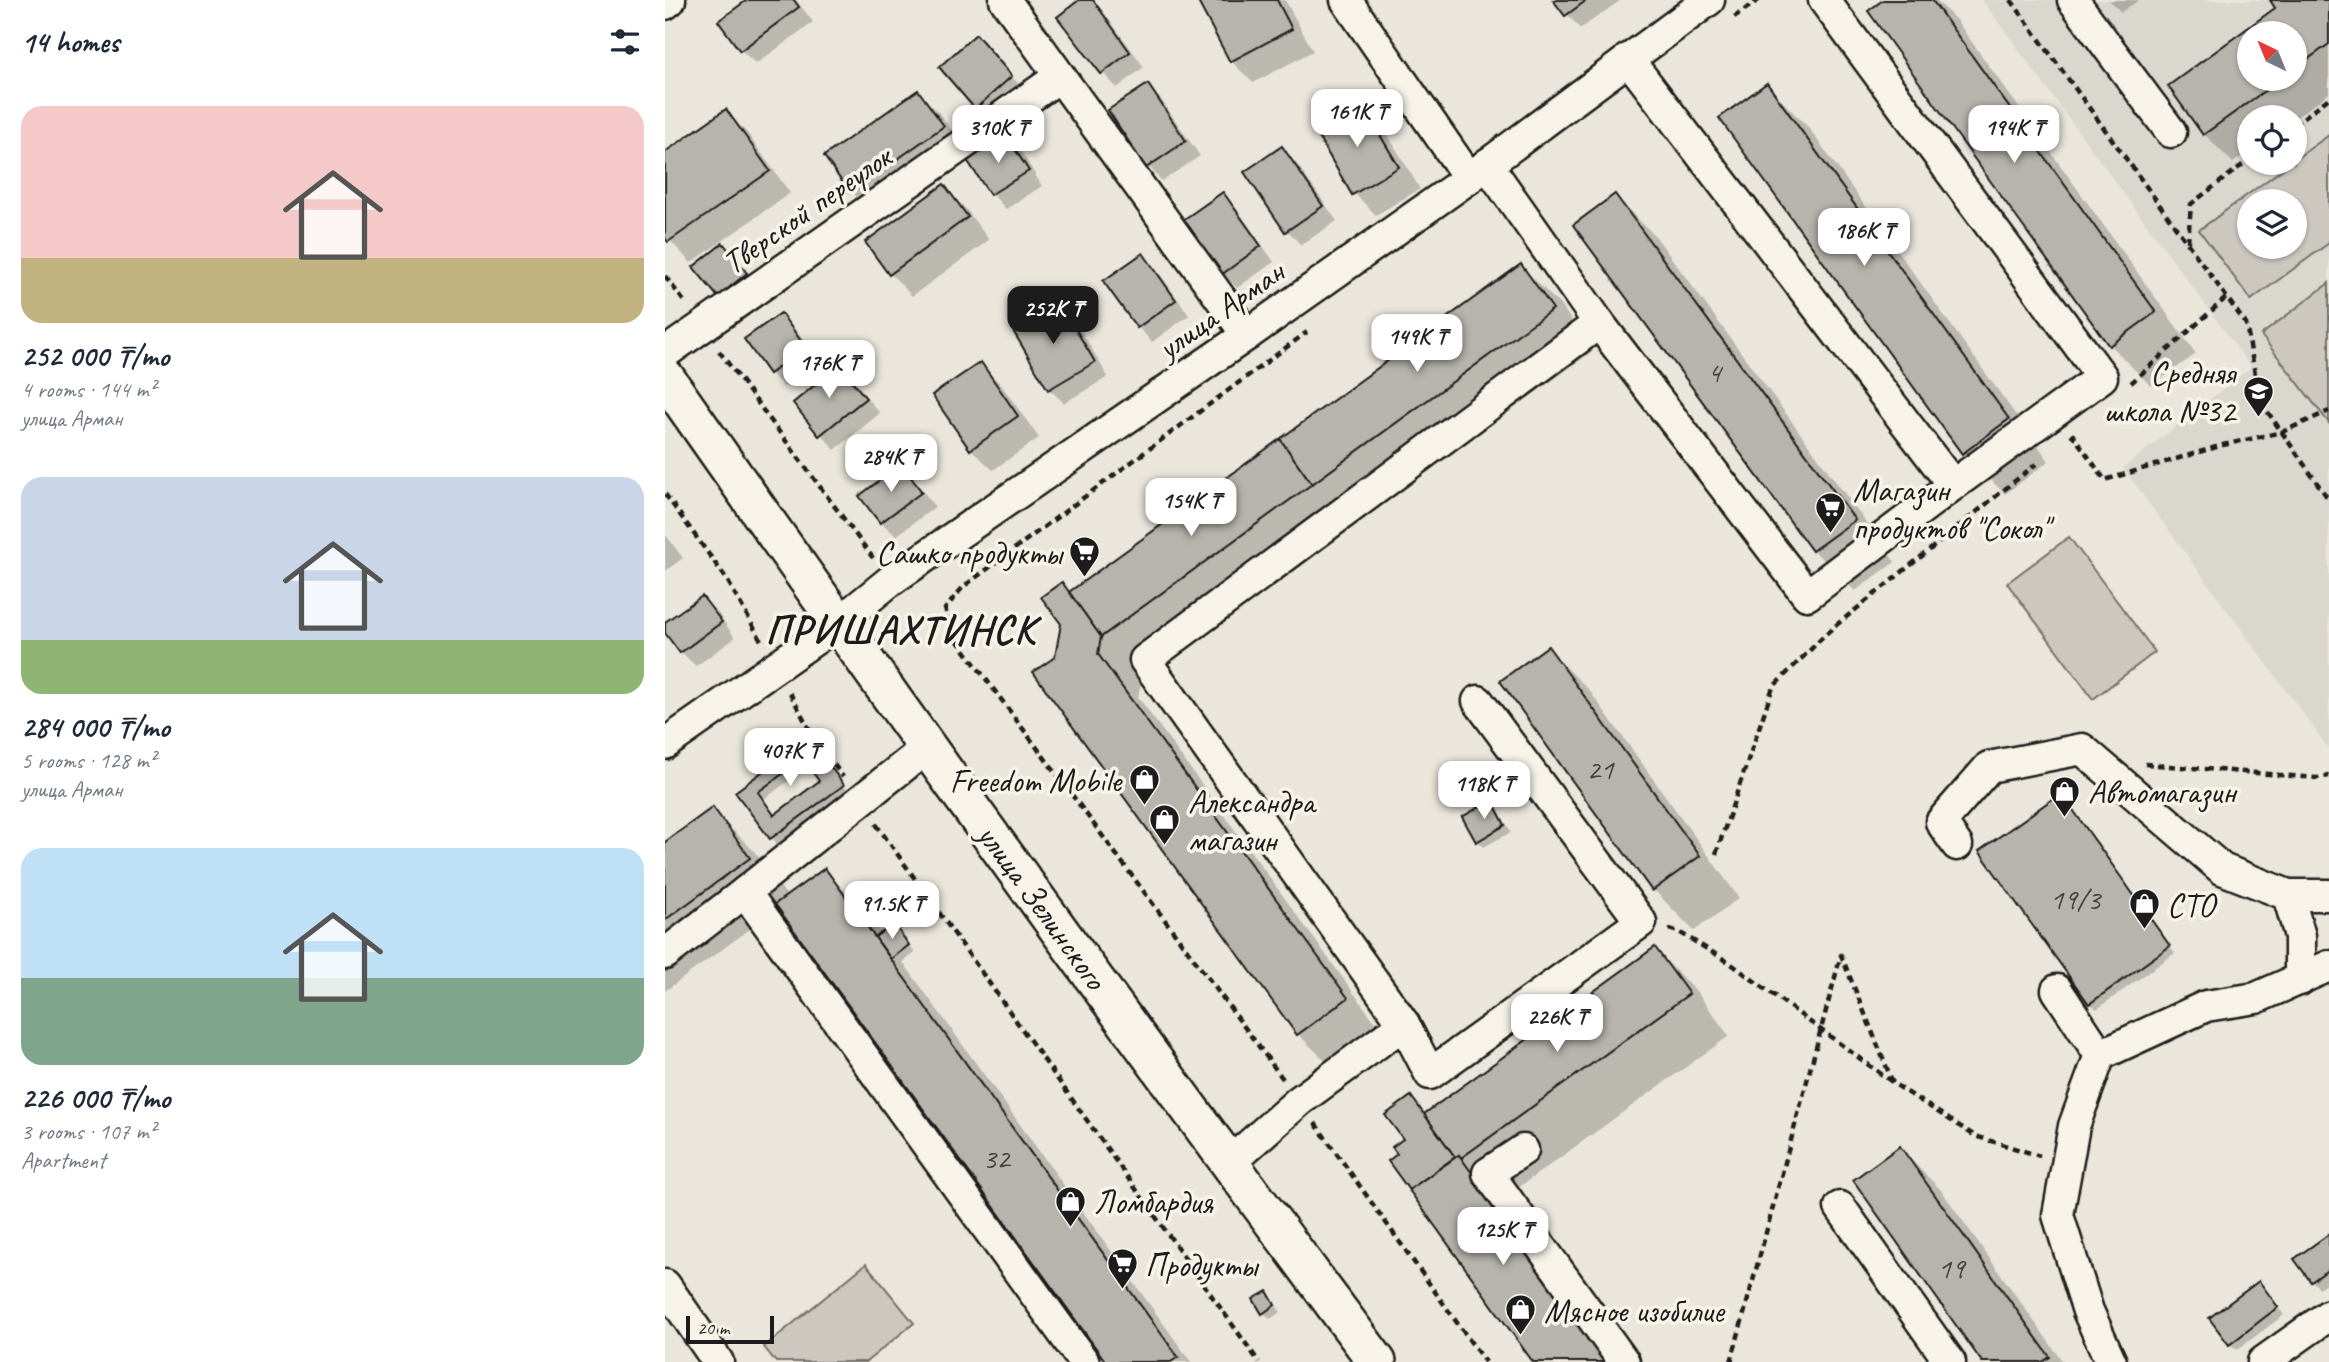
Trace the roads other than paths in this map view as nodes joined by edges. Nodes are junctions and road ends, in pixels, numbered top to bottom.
1 (670, 0) edge
2 (1005, 0) edge
3 (1346, 0) edge
4 (1824, 0) edge
5 (2073, 0) edge
6 (665, 4) edge
7 (1706, 8) edge
8 (1628, 59) junction
9 (1059, 77) junction
10 (2171, 132) dead end
11 (1478, 171) junction
12 (1598, 323) junction
13 (1247, 335) junction
14 (665, 353) edge
15 (665, 377) edge
16 (1953, 485) junction
17 (837, 624) junction
18 (1478, 701) dead end
19 (665, 744) edge
20 (928, 747) junction
21 (1957, 845) dead end
22 (745, 892) junction
23 (2288, 895) junction
24 (2329, 895) edge
25 (665, 954) edge
26 (2329, 966) edge
27 (2300, 980) junction
28 (2057, 990) dead end
29 (1404, 1024) junction
30 (2100, 1055) junction
31 (1523, 1150) dead end
32 (1229, 1163) junction
33 (1840, 1207) dead end
34 (665, 1285) edge
35 (2329, 1315) edge
36 (718, 1362) edge
37 (1084, 1362) edge
38 (1377, 1362) edge
39 (1624, 1362) edge
40 (1950, 1362) edge
41 (2111, 1362) edge
42 (2263, 1362) edge

1 - 6 street
2 - 9 street
3 - 11 street
4 - 16 street
5 - 10 street
7 - 8 street, улица Арман
8 - 11 street, улица Арман
8 - 16 street
9 - 13 street
9 - 14 street, Тверской переулок
11 - 12 street
11 - 13 street, улица Арман
12 - 16 street
12 - 29 street
13 - 17 street, улица Арман
15 - 17 main road, улица Зелинского
17 - 19 street, улица Арман
17 - 20 main road, улица Зелинского
18 - 29 street
20 - 22 street
20 - 32 main road, улица Зелинского
21 - 23 street
22 - 25 street
22 - 37 street
23 - 24 street
23 - 27 street
26 - 27 street
27 - 30 street
28 - 30 street
29 - 32 street
30 - 41 street
31 - 39 street
32 - 38 main road, улица Зелинского
33 - 40 street
34 - 36 street
35 - 42 street

